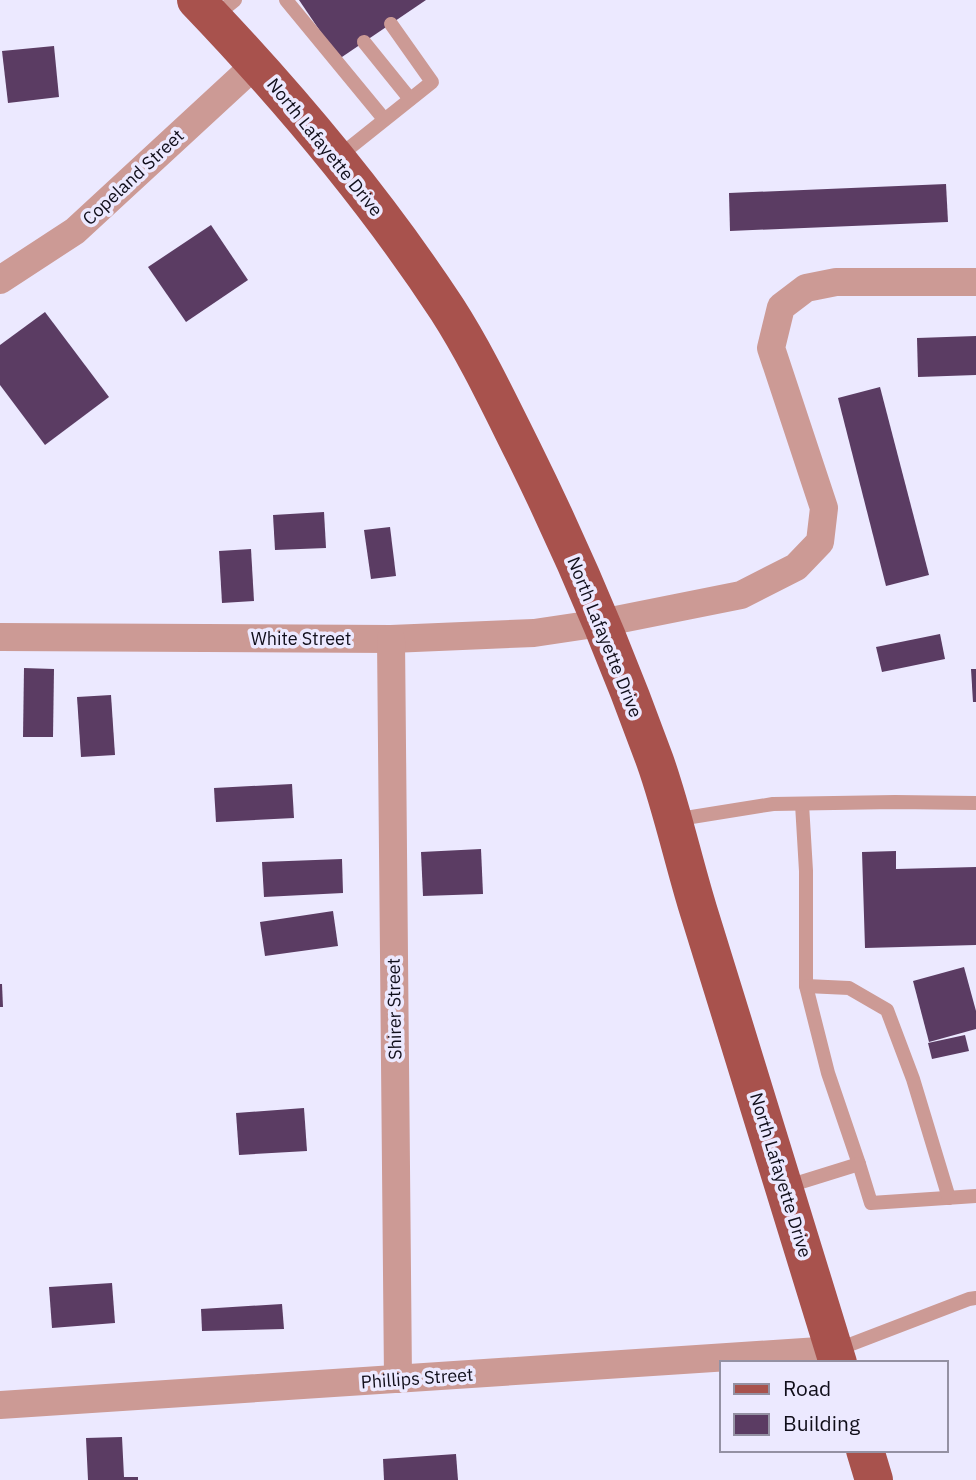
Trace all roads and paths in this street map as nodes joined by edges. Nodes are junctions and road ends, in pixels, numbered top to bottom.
1 (286, 0) edge
2 (215, 6) edge
3 (391, 24) dead end
4 (364, 42) dead end
5 (257, 63) junction
6 (410, 99) junction
7 (384, 119) junction
8 (337, 158) junction
9 (0, 280) edge
10 (976, 282) edge
11 (601, 623) junction
12 (0, 637) edge
13 (391, 639) junction
14 (976, 803) edge
15 (802, 804) junction
16 (672, 820) junction
17 (806, 986) junction
18 (859, 1164) junction
19 (785, 1187) junction
20 (976, 1196) edge
21 (949, 1198) junction
22 (976, 1298) edge
23 (836, 1356) edge
24 (741, 1361) edge
25 (720, 1362) edge
26 (398, 1379) junction
27 (0, 1405) edge
28 (866, 1452) edge
29 (874, 1480) edge

1 - 7 lane
2 - 5 main road, North Lafayette Drive
3 - 6 lane
4 - 6 lane
5 - 8 main road, North Lafayette Drive
5 - 9 street, Copeland Street
6 - 7 lane
7 - 8 lane
8 - 11 main road, North Lafayette Drive
10 - 11 street, White Street
11 - 13 street, White Street
11 - 16 main road, North Lafayette Drive
12 - 13 street, White Street
13 - 26 street, Shirer Street
14 - 15 lane
15 - 16 lane
15 - 17 lane
16 - 19 main road, North Lafayette Drive
17 - 18 lane
17 - 21 lane
18 - 19 lane
18 - 21 lane
19 - 23 main road, North Lafayette Drive
20 - 21 lane
22 - 23 lane
23 - 24 street, Phillips Street
25 - 26 street, Phillips Street
26 - 27 street, Phillips Street
28 - 29 main road

